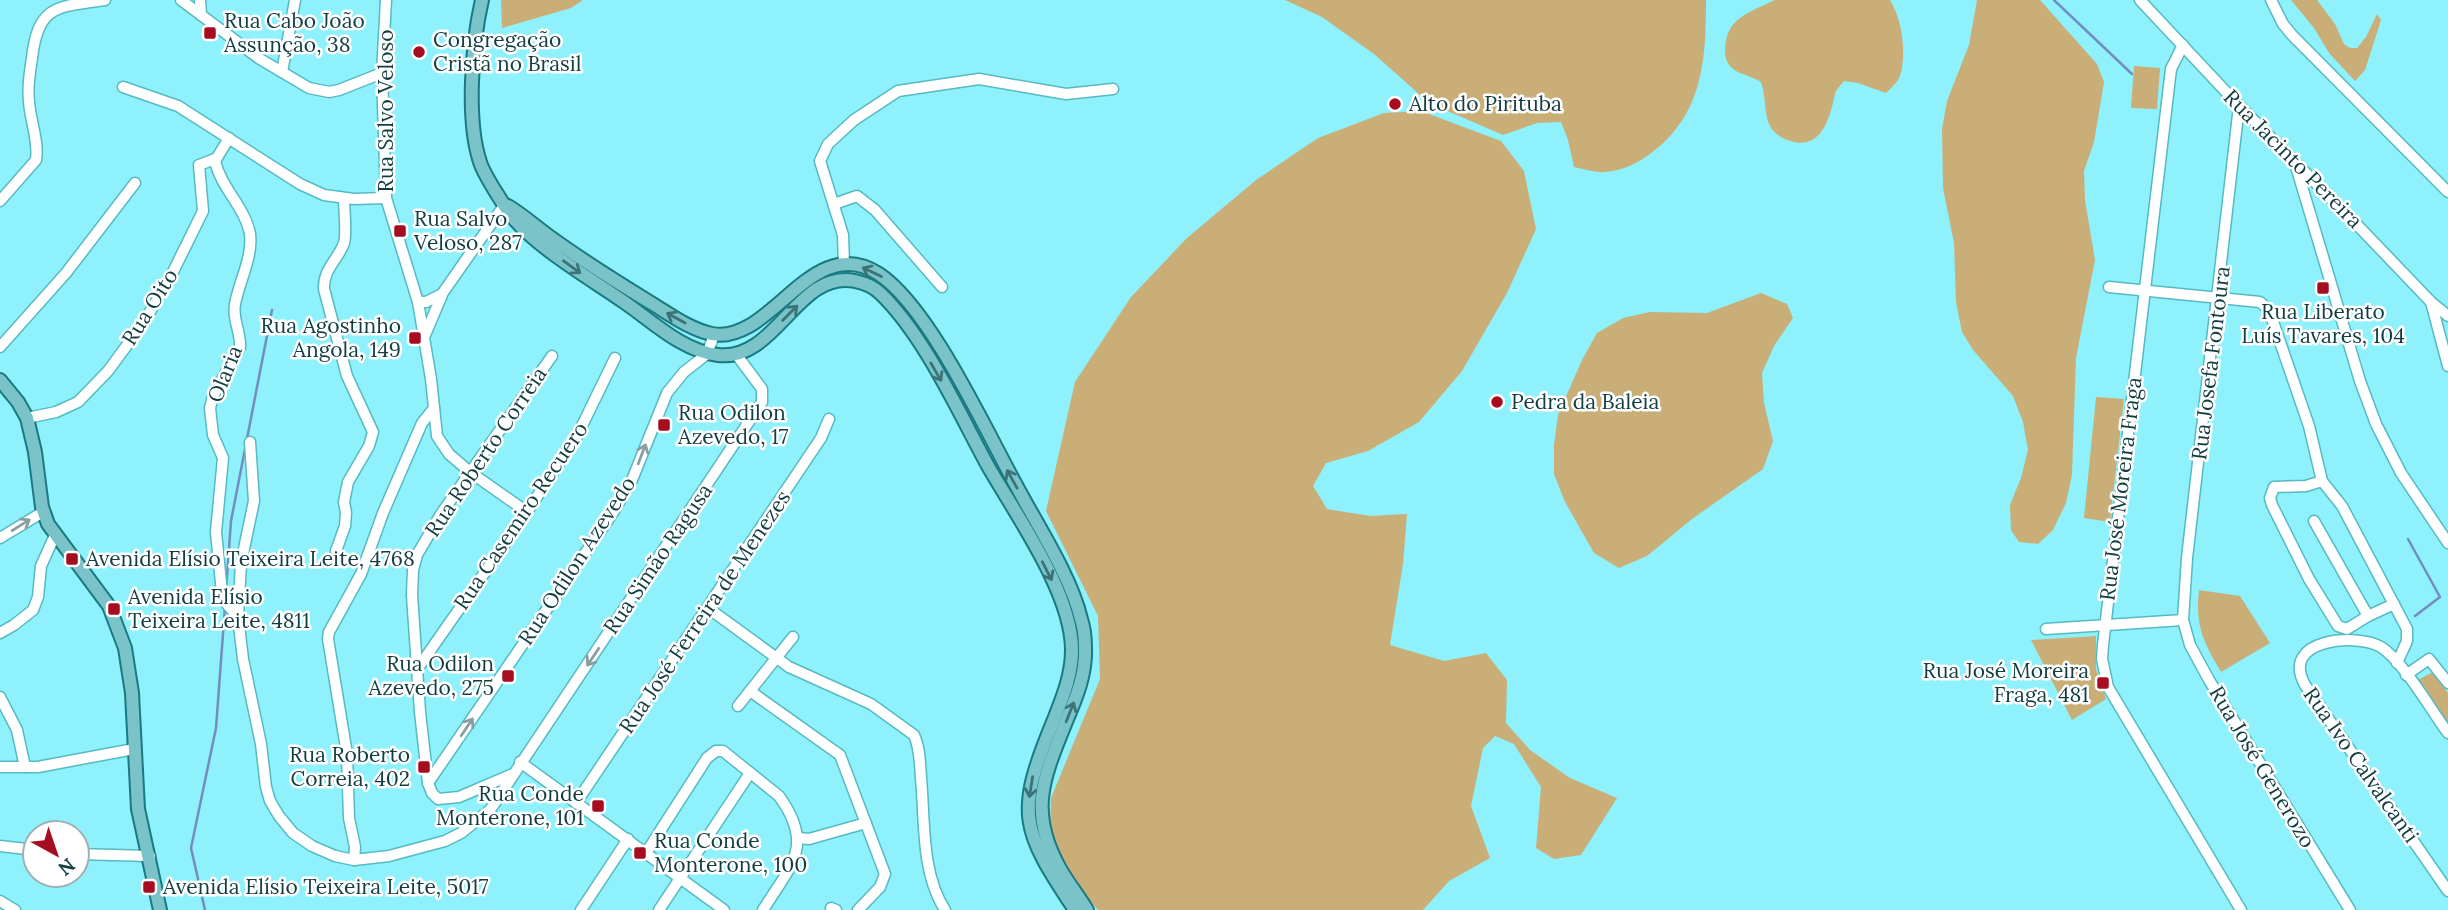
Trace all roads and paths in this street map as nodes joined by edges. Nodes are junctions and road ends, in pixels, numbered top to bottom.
1 (105, 0) edge
2 (181, 0) edge
3 (200, 0) edge
4 (295, 0) edge
5 (386, 0) edge
6 (482, 0) edge
7 (2140, 0) edge
8 (2271, 0) edge
9 (201, 15) junction
10 (2183, 44) junction
11 (282, 72) junction
12 (382, 73) junction
13 (122, 87) dead end
14 (1113, 89) dead end
15 (2239, 106) junction
16 (229, 138) junction
17 (215, 159) junction
18 (2295, 161) junction
19 (135, 183) dead end
20 (2448, 192) edge
21 (344, 198) junction
22 (386, 198) junction
23 (0, 201) edge
24 (505, 204) junction
25 (834, 204) junction
26 (844, 265) junction
27 (942, 287) dead end
28 (2109, 287) dead end
29 (2144, 290) junction
30 (442, 294) junction
31 (2218, 299) junction
32 (418, 302) junction
33 (2431, 302) junction
34 (770, 310) junction
35 (2448, 316) edge
36 (714, 335) junction
37 (424, 337) junction
38 (0, 347) edge
39 (707, 354) junction
40 (736, 354) junction
41 (552, 356) dead end
42 (615, 358) dead end
43 (2448, 366) edge
44 (2, 385) edge
45 (434, 408) junction
46 (27, 418) junction
47 (829, 419) dead end
48 (250, 442) dead end
49 (470, 472) junction
50 (2322, 481) junction
51 (43, 512) junction
52 (527, 512) junction
53 (2314, 521) dead end
54 (55, 535) junction
55 (0, 538) edge
56 (2448, 542) edge
57 (336, 551) dead end
58 (2394, 604) junction
59 (708, 608) junction
60 (2368, 616) junction
61 (238, 617) junction
62 (2183, 620) junction
63 (2105, 627) junction
64 (2046, 629) dead end
65 (0, 632) edge
66 (793, 637) dead end
67 (776, 658) junction
68 (2398, 663) junction
69 (417, 668) junction
70 (2406, 675) junction
71 (2448, 683) edge
72 (750, 691) junction
73 (0, 697) edge
74 (738, 706) dead end
75 (2448, 733) edge
76 (134, 749) junction
77 (520, 762) junction
78 (0, 767) edge
79 (25, 767) junction
80 (750, 773) junction
81 (513, 774) junction
82 (428, 783) junction
83 (576, 803) junction
84 (866, 823) junction
85 (799, 838) junction
86 (628, 839) junction
87 (0, 846) edge
88 (21, 848) edge
89 (646, 853) junction
90 (91, 854) edge
91 (150, 856) junction
92 (354, 860) junction
93 (681, 877) junction
94 (2448, 891) edge
95 (0, 901) edge
96 (2239, 906) edge
97 (15, 910) edge
98 (160, 910) edge
99 (581, 910) edge
100 (659, 910) edge
101 (724, 910) edge
102 (764, 910) edge
103 (858, 910) edge
104 (945, 910) edge
105 (1075, 910) edge
106 (1087, 910) edge
107 (2350, 910) edge

1 - 23 street
2 - 9 street
3 - 9 street
4 - 11 street
5 - 12 street, Rua Salvo Veloso
6 - 24 main road
7 - 10 street, Rua Jacinto Pereira
8 - 20 street
9 - 11 street
10 - 15 street, Rua Jacinto Pereira
10 - 29 street, Rua José Moreira Fraga
11 - 12 street
12 - 22 street, Rua Salvo Veloso
13 - 16 street
14 - 25 street
15 - 18 street, Rua Jacinto Pereira
15 - 31 street, Rua Josefa Fontoura
16 - 17 street
16 - 21 street
17 - 46 street, Rua Oito
17 - 61 street, Olaria
18 - 33 street, Rua Jacinto Pereira
18 - 56 street
19 - 38 street
21 - 22 street
21 - 57 street
22 - 32 street, Rua Salvo Veloso
24 - 30 street
36 -> 24 main road
24 -> 39 main road
25 - 26 street
25 - 27 street
26 - 34 main road
106 -> 26 main road
28 - 29 street
29 - 31 street
29 - 63 street, Rua José Moreira Fraga
30 - 32 street
30 - 37 street
31 - 50 street
31 - 62 street, Rua Josefa Fontoura
32 - 37 street, Rua Salvo Veloso
33 - 35 street, Rua Jacinto Pereira
33 - 43 street
34 - 36 main road
34 - 40 main road
36 - 39 street, Rua Odilon Azevedo
37 - 45 street, Rua Salvo Veloso
39 - 40 main road
82 -> 39 street, Rua Odilon Azevedo
40 -> 77 street, Rua Simão Ragusa
40 -> 105 main road
41 - 49 street, Rua Roberto Correia
42 - 52 street, Rua Casemiro Recuero
44 - 46 main road
45 - 49 street, Rua Salvo Veloso
45 - 92 street
46 - 51 main road
47 - 59 street, Rua José Ferreira de Menezes
48 - 61 street
49 - 52 street, Rua Salvo Veloso
49 - 69 street, Rua Roberto Correia
50 - 58 street
50 - 60 street
51 - 54 main road
55 -> 51 street
52 - 69 street, Rua Casemiro Recuero
53 - 60 street
54 - 65 street
54 - 76 main road
58 - 60 street
58 - 68 street
59 - 67 street
59 - 83 street, Rua José Ferreira de Menezes
61 - 92 street
62 - 63 street
62 - 107 street, Rua José Generozo
63 - 64 street
63 - 96 street, Rua José Moreira Fraga
66 - 67 street
67 - 72 street
67 - 104 street
68 - 70 street, Rua Ivo Calvalcanti
68 - 94 street, Rua Ivo Calvalcanti
69 - 82 street, Rua Roberto Correia
70 - 71 street
70 - 75 street, Rua Ivo Calvalcanti
72 - 74 street
72 - 84 street
73 - 79 street
76 - 79 street
76 - 91 main road
77 - 81 street, Rua Simão Ragusa
77 - 83 street
78 - 79 street
80 - 85 street
80 - 89 street
80 - 93 street
81 - 82 street
81 - 92 street, Rua Simão Ragusa
83 - 86 street
84 - 85 street
84 - 103 street
85 - 102 street
86 - 89 street
86 - 99 street
87 - 88 street
89 - 93 street
90 - 91 street
91 - 98 main road
93 - 100 street
93 - 101 street
95 - 97 street

